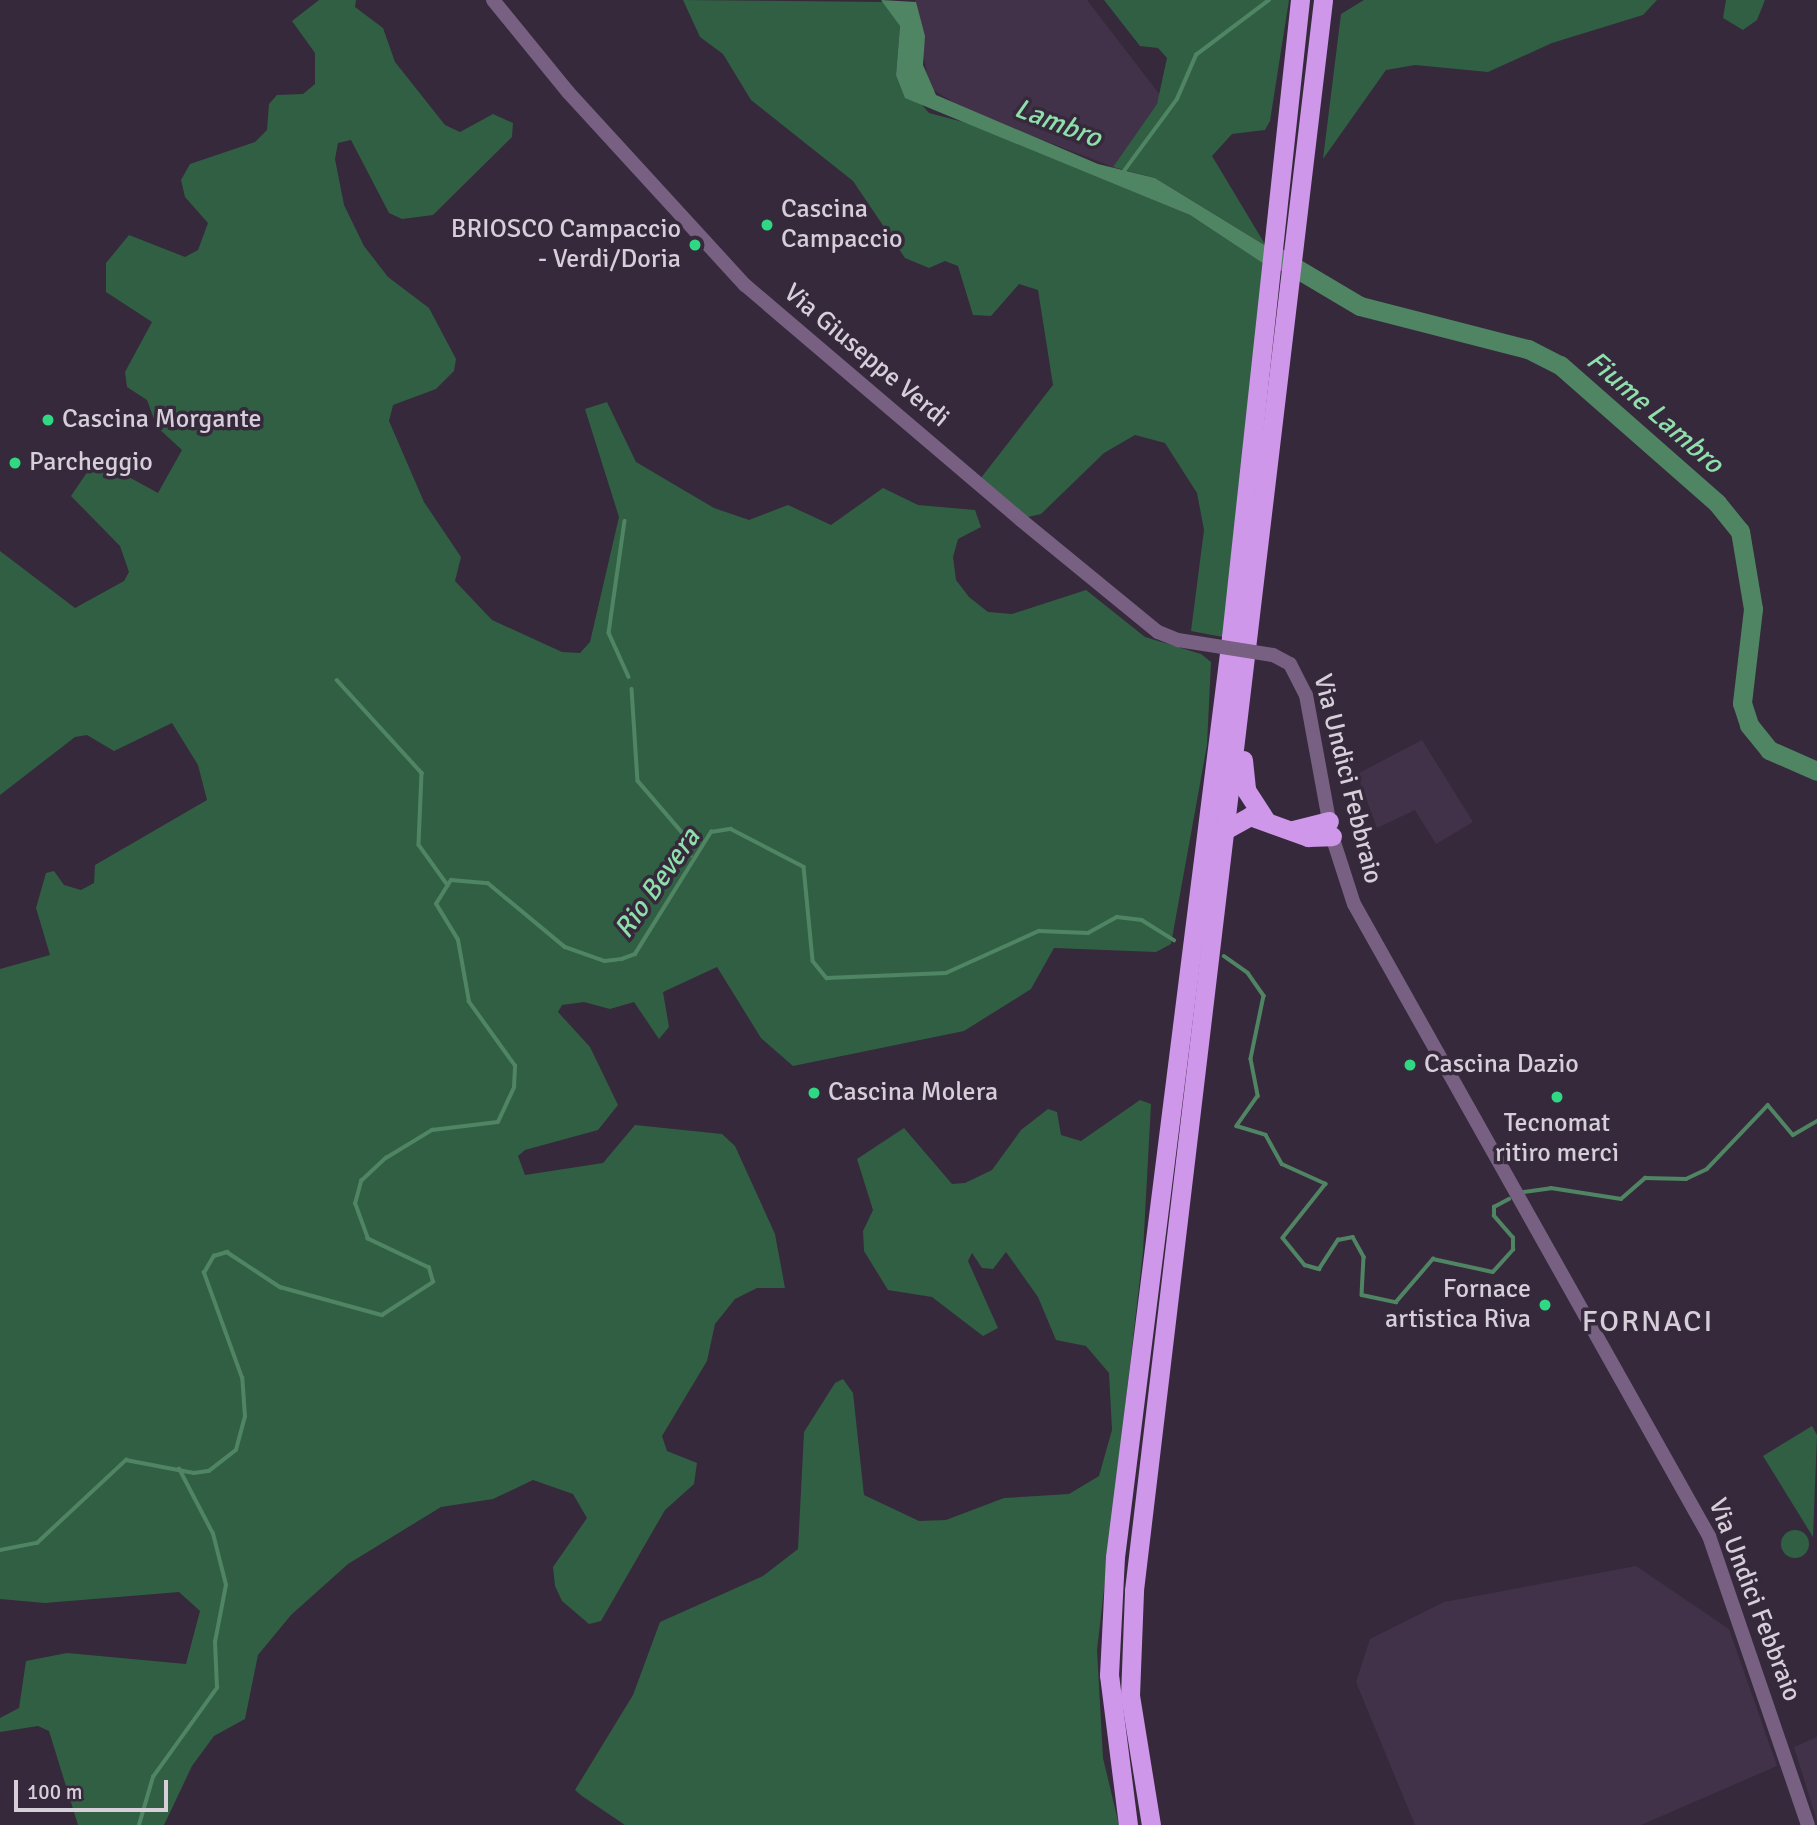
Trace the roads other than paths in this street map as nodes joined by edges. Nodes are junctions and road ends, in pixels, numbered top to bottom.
1 (494, 0) edge
2 (1300, 0) edge
3 (1324, 0) edge
4 (1252, 630) junction
5 (1273, 655) joint
6 (1265, 819) junction
7 (1330, 829) junction
8 (1225, 830) junction
9 (1128, 1825) edge
10 (1151, 1825) edge
11 (1808, 1825) edge

1 - 5 street, Via Giuseppe Verdi, bridge
2 - 9 highway
3 - 4 highway
4 - 6 highway
4 - 8 highway
5 - 7 street, Via Undici Febbraio
6 - 7 highway
6 - 8 highway
7 - 11 street, Via Undici Febbraio
8 - 10 highway

